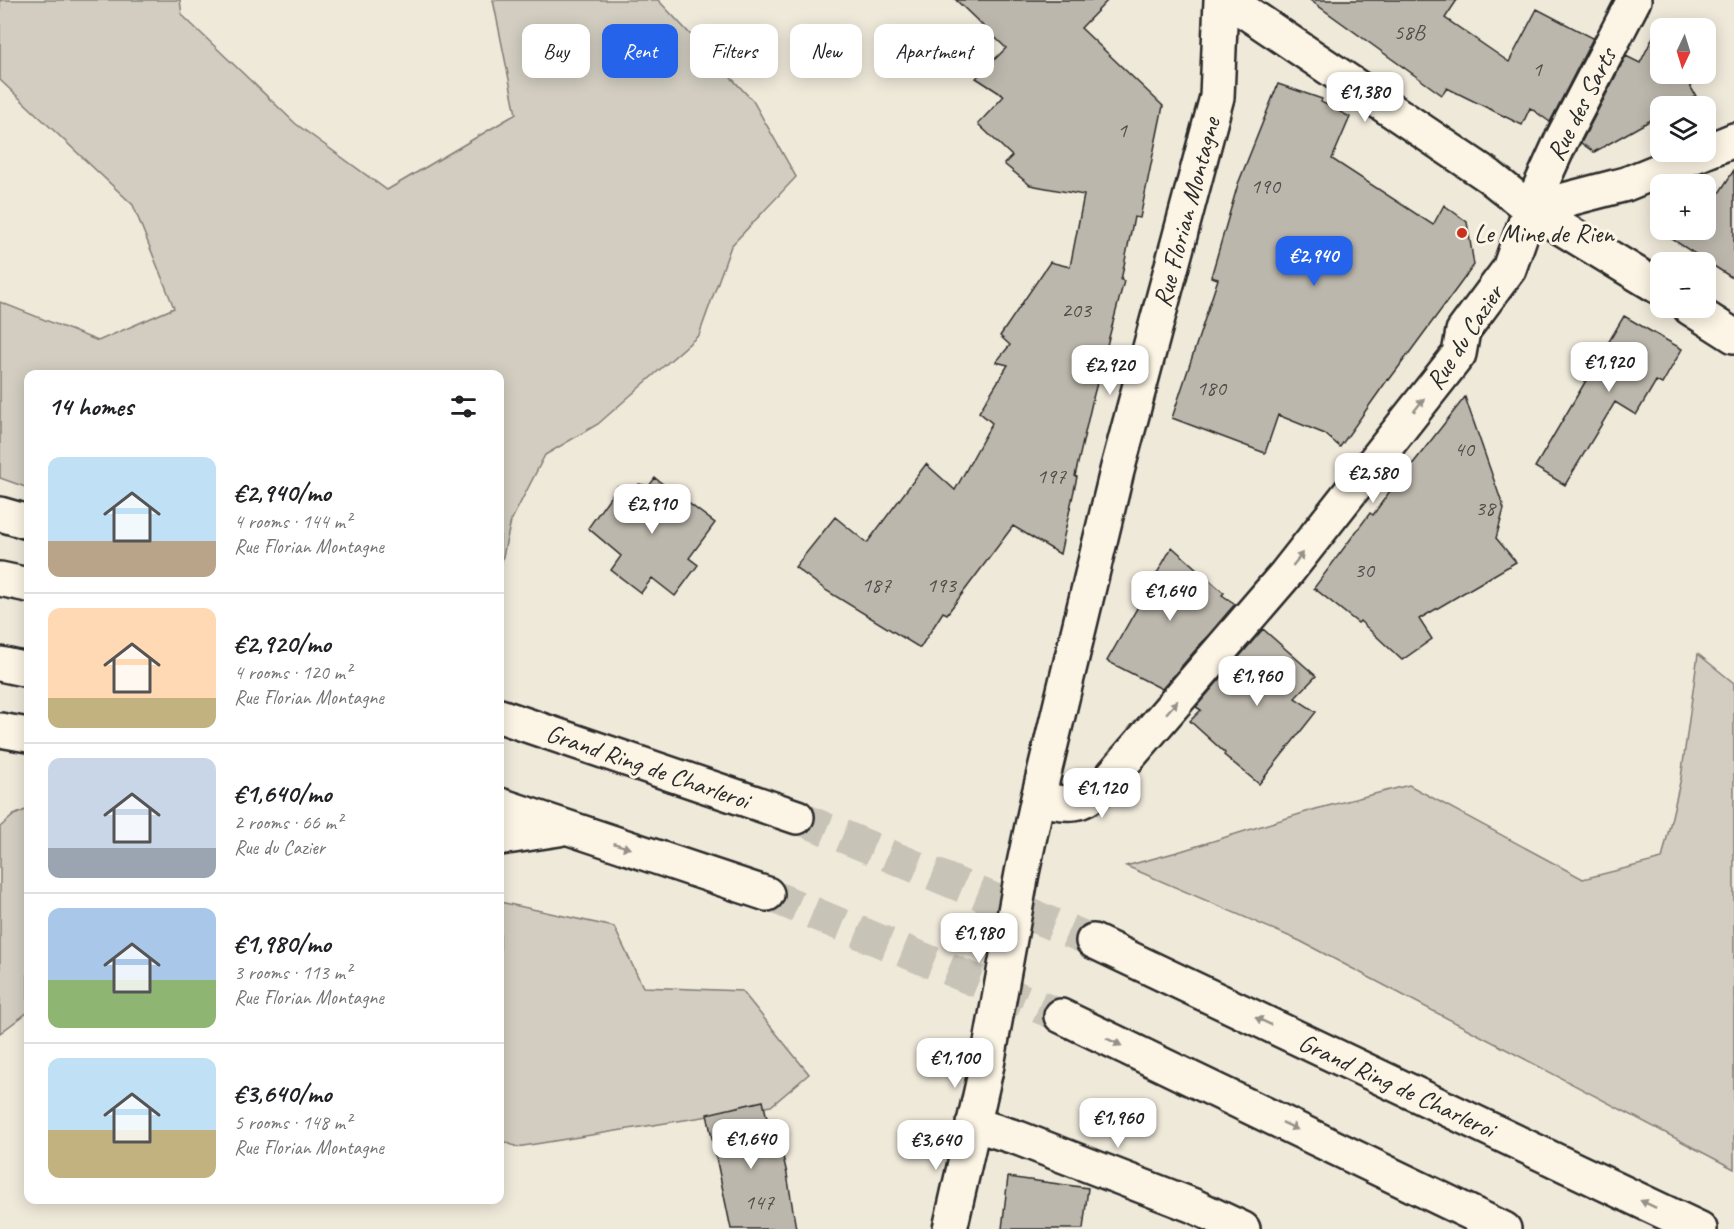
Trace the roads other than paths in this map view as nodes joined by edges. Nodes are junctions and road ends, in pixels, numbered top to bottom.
1 (1221, 0) edge
2 (1228, 0) edge
3 (1634, 0) edge
4 (1734, 140) edge
5 (1530, 208) junction
6 (1650, 282) edge
7 (1706, 318) edge
8 (1734, 336) edge
9 (0, 514) edge
10 (24, 521) edge
11 (0, 579) edge
12 (24, 584) edge
13 (0, 664) edge
14 (24, 669) edge
15 (504, 717) edge
16 (0, 730) edge
17 (24, 734) edge
18 (1038, 798) junction
19 (504, 806) edge
20 (797, 817) tunnel mouth
21 (567, 827) junction
22 (504, 837) edge
23 (767, 894) tunnel mouth
24 (1093, 941) tunnel mouth
25 (1061, 1017) tunnel mouth
26 (973, 1124) junction
27 (950, 1229) edge
28 (1243, 1229) edge
29 (1504, 1229) edge
30 (1700, 1229) edge

1 - 18 main road, Rue Florian Montagne
2 - 5 main road
3 - 5 main road, Rue des Sarts
4 - 5 main road
5 - 6 main road
18 -> 5 main road, Rue du Cazier
7 - 8 main road
9 - 10 main road
11 - 12 main road
13 - 14 main road
15 - 20 main road, Grand Ring de Charleroi
16 - 17 main road
18 - 26 main road, Rue Florian Montagne
19 - 21 main road
21 - 22 main road
21 -> 23 main road
30 -> 24 main road, Grand Ring de Charleroi
25 -> 29 main road
26 - 27 main road, Rue Florian Montagne
26 - 28 main road

